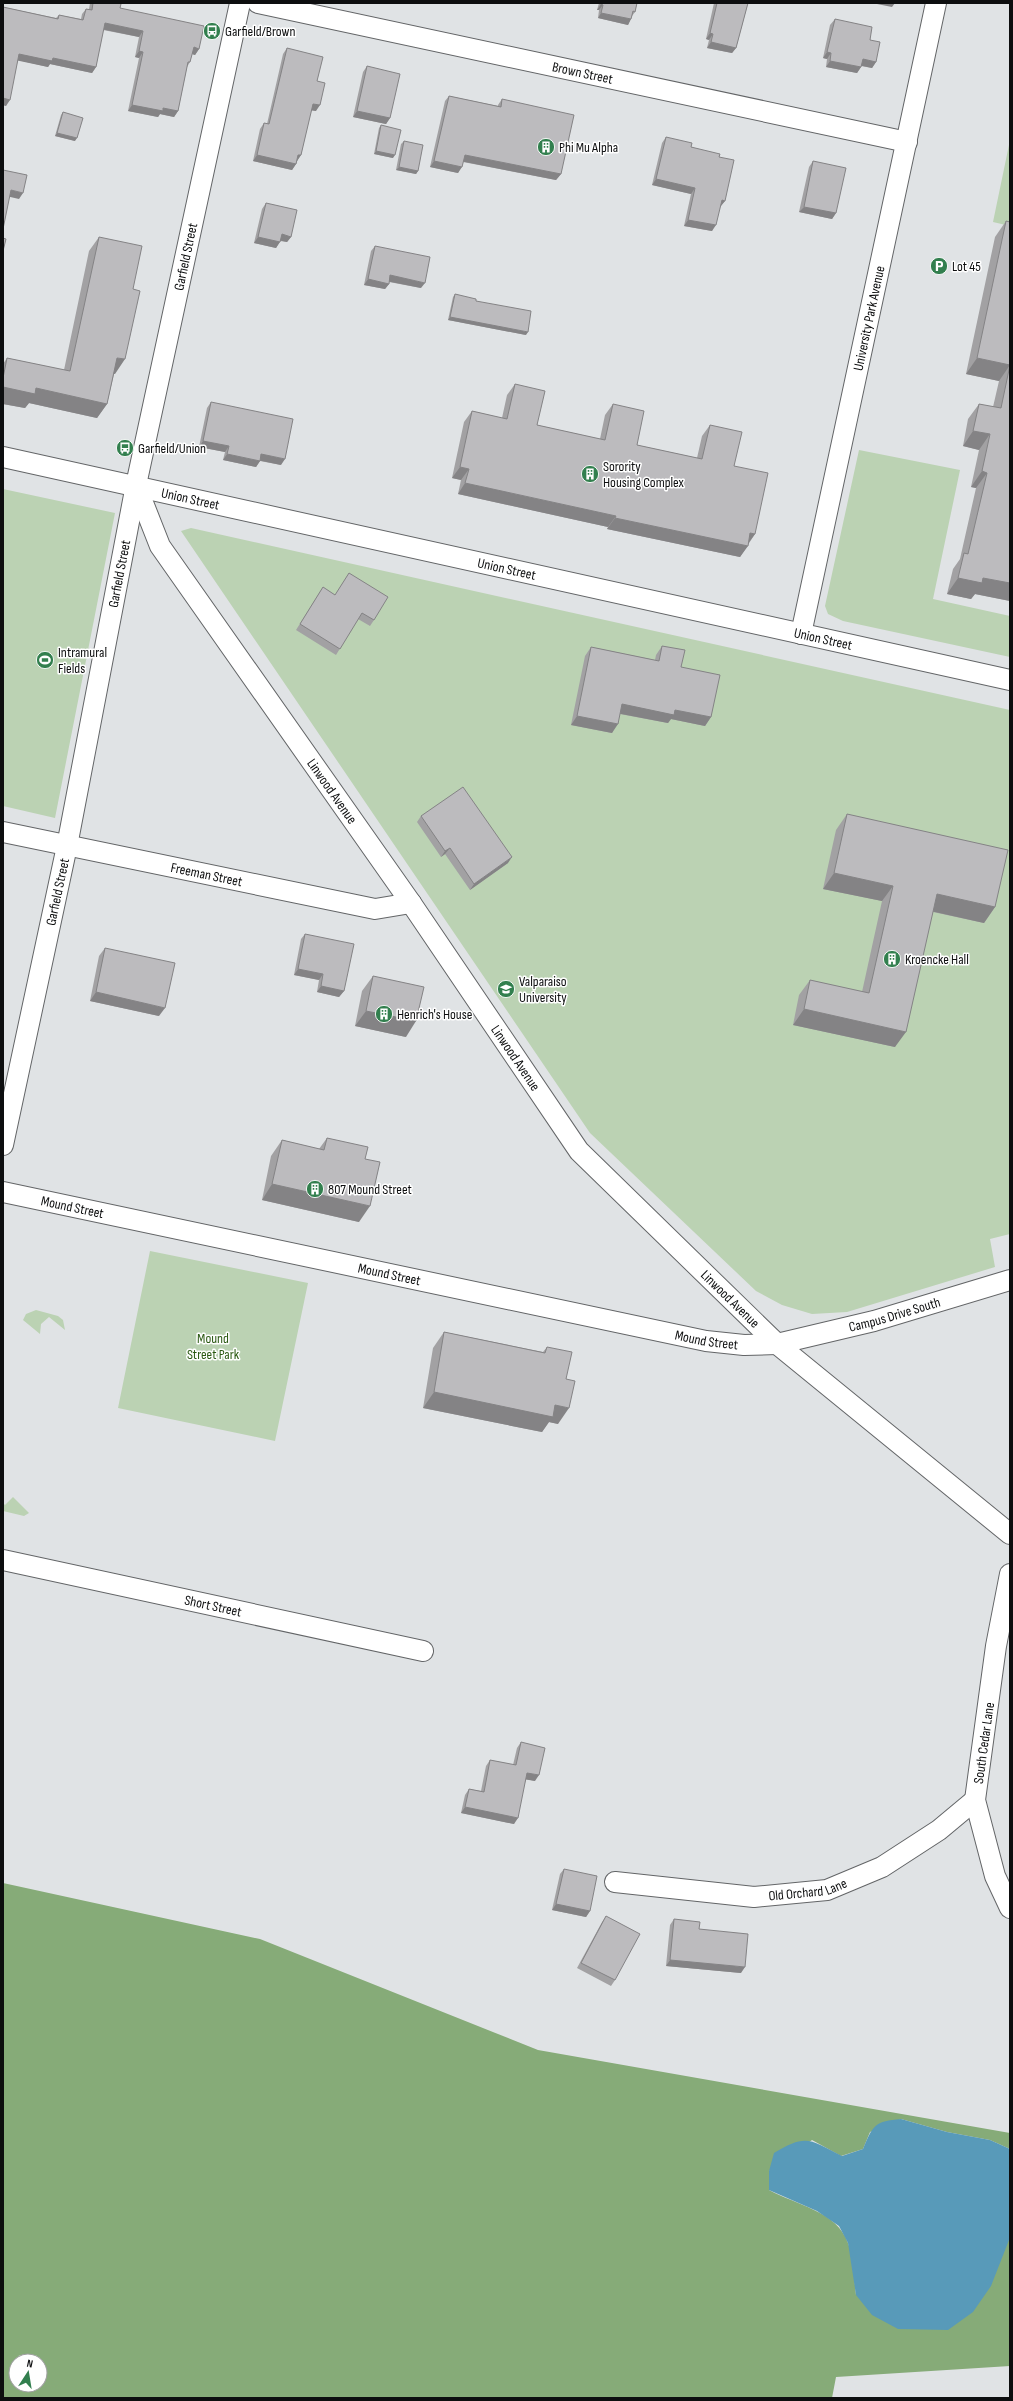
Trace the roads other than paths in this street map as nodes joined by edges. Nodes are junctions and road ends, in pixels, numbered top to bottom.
1 (240, 3) edge
2 (258, 3) edge
3 (936, 3) edge
4 (907, 142) junction
5 (3, 457) edge
6 (136, 485) junction
7 (801, 634) junction
8 (1010, 680) edge
9 (3, 832) edge
10 (67, 846) junction
11 (411, 903) junction
12 (3, 1145) edge
13 (3, 1192) edge
14 (1010, 1280) edge
15 (778, 1344) junction
16 (1010, 1534) edge
17 (3, 1560) edge
18 (1010, 1574) edge
19 (423, 1652) dead end
20 (975, 1800) junction
21 (615, 1882) dead end
22 (1010, 1908) edge

1 - 6 street, Garfield Street
2 - 4 street, Brown Street
3 - 4 street, University Park Avenue
4 - 7 street, University Park Avenue
5 - 6 street, Union Street
6 - 7 street, Union Street
6 - 10 street, Garfield Street
6 - 11 street, Linwood Avenue
7 - 8 street, Union Street
9 - 10 street, Freeman Street
10 - 11 street, Freeman Street
10 - 12 street, Garfield Street
11 - 15 street, Linwood Avenue
13 - 15 street, Mound Street
14 - 15 street, Campus Drive South
15 - 16 street, Linwood Avenue
17 - 19 street, Short Street
18 - 20 street, South Cedar Lane
20 - 21 street, Old Orchard Lane
20 - 22 street, South Cedar Lane

